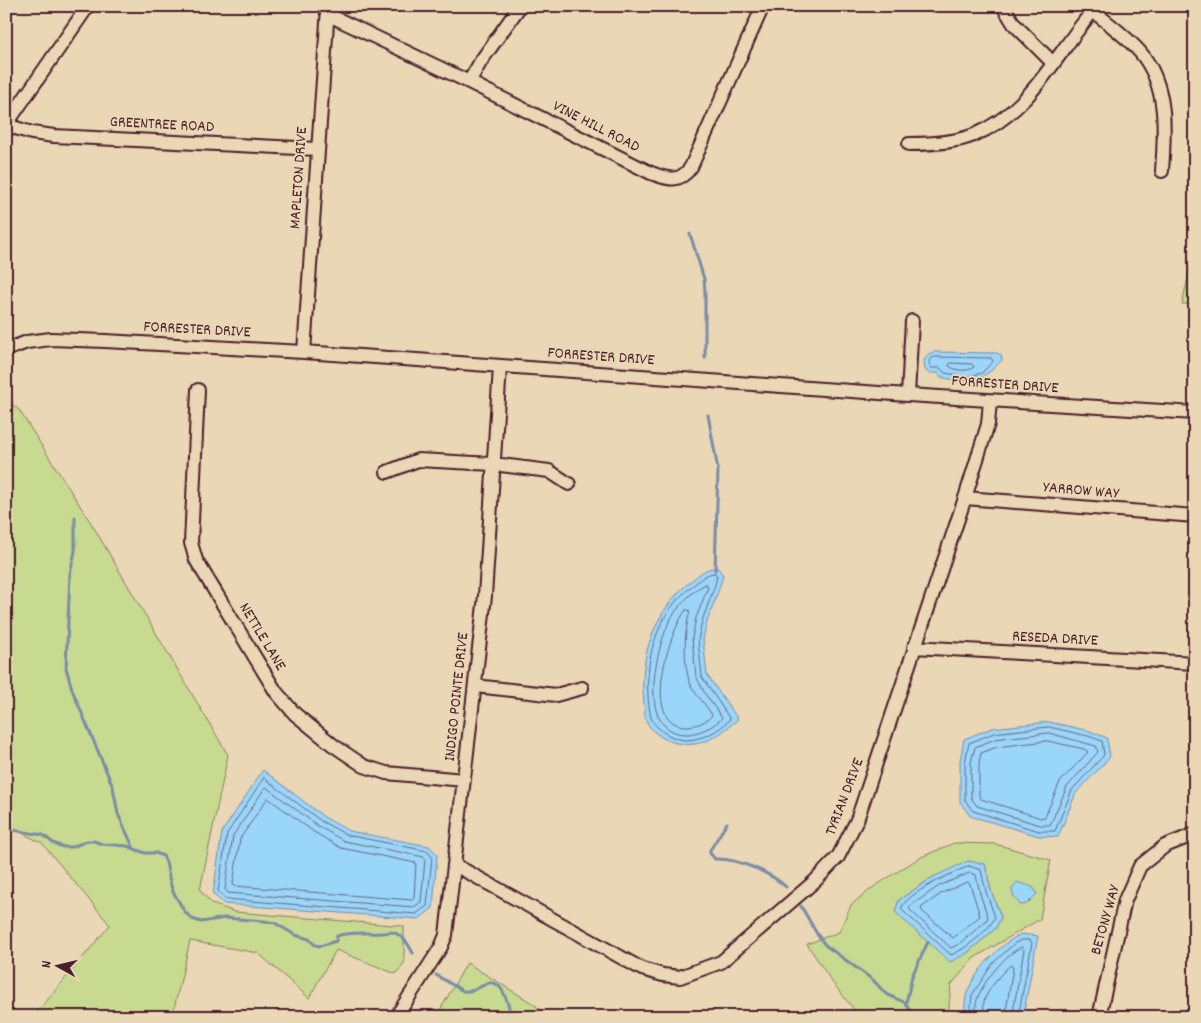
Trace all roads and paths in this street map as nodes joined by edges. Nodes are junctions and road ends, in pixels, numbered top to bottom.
1 (88, 6) edge
2 (520, 6) edge
3 (763, 6) edge
4 (1003, 6) edge
5 (1095, 9) edge
6 (328, 10) edge
7 (1054, 63) junction
8 (469, 82) junction
9 (6, 125) edge
10 (909, 144) dead end
11 (317, 149) junction
12 (1162, 171) dead end
13 (912, 321) dead end
14 (6, 350) edge
15 (304, 352) junction
16 (500, 367) junction
17 (198, 390) dead end
18 (908, 396) junction
19 (990, 401) junction
20 (1195, 414) edge
21 (493, 464) junction
22 (387, 472) dead end
23 (569, 484) dead end
24 (965, 498) junction
25 (1195, 516) edge
26 (914, 647) junction
27 (1195, 663) edge
28 (475, 686) junction
29 (582, 688) dead end
30 (464, 780) junction
31 (1195, 834) edge
32 (455, 864) junction
33 (396, 1017) edge
34 (1098, 1017) edge

1 - 9 street
2 - 8 street
3 - 8 street, VINE HILL ROAD
4 - 7 street
5 - 7 street
5 - 12 street
6 - 8 street, VINE HILL ROAD
6 - 11 street, MAPLETON DRIVE
7 - 10 street
9 - 11 street, GREENTREE ROAD
11 - 15 street, MAPLETON DRIVE
13 - 18 street
14 - 15 street, FORRESTER DRIVE
15 - 16 street, FORRESTER DRIVE
16 - 18 street, FORRESTER DRIVE
16 - 21 street, INDIGO POINTE DRIVE
17 - 30 street, NETTLE LANE
18 - 19 street, FORRESTER DRIVE
19 - 20 street, FORRESTER DRIVE
19 - 24 street, TYRIAN DRIVE
21 - 22 street
21 - 23 street
21 - 28 street, INDIGO POINTE DRIVE
24 - 25 street, YARROW WAY
24 - 26 street, TYRIAN DRIVE
26 - 27 street, RESEDA DRIVE
26 - 32 street, TYRIAN DRIVE
28 - 29 street
28 - 30 street, INDIGO POINTE DRIVE
30 - 32 street, INDIGO POINTE DRIVE
31 - 34 street, BETONY WAY
32 - 33 street, INDIGO POINTE DRIVE

